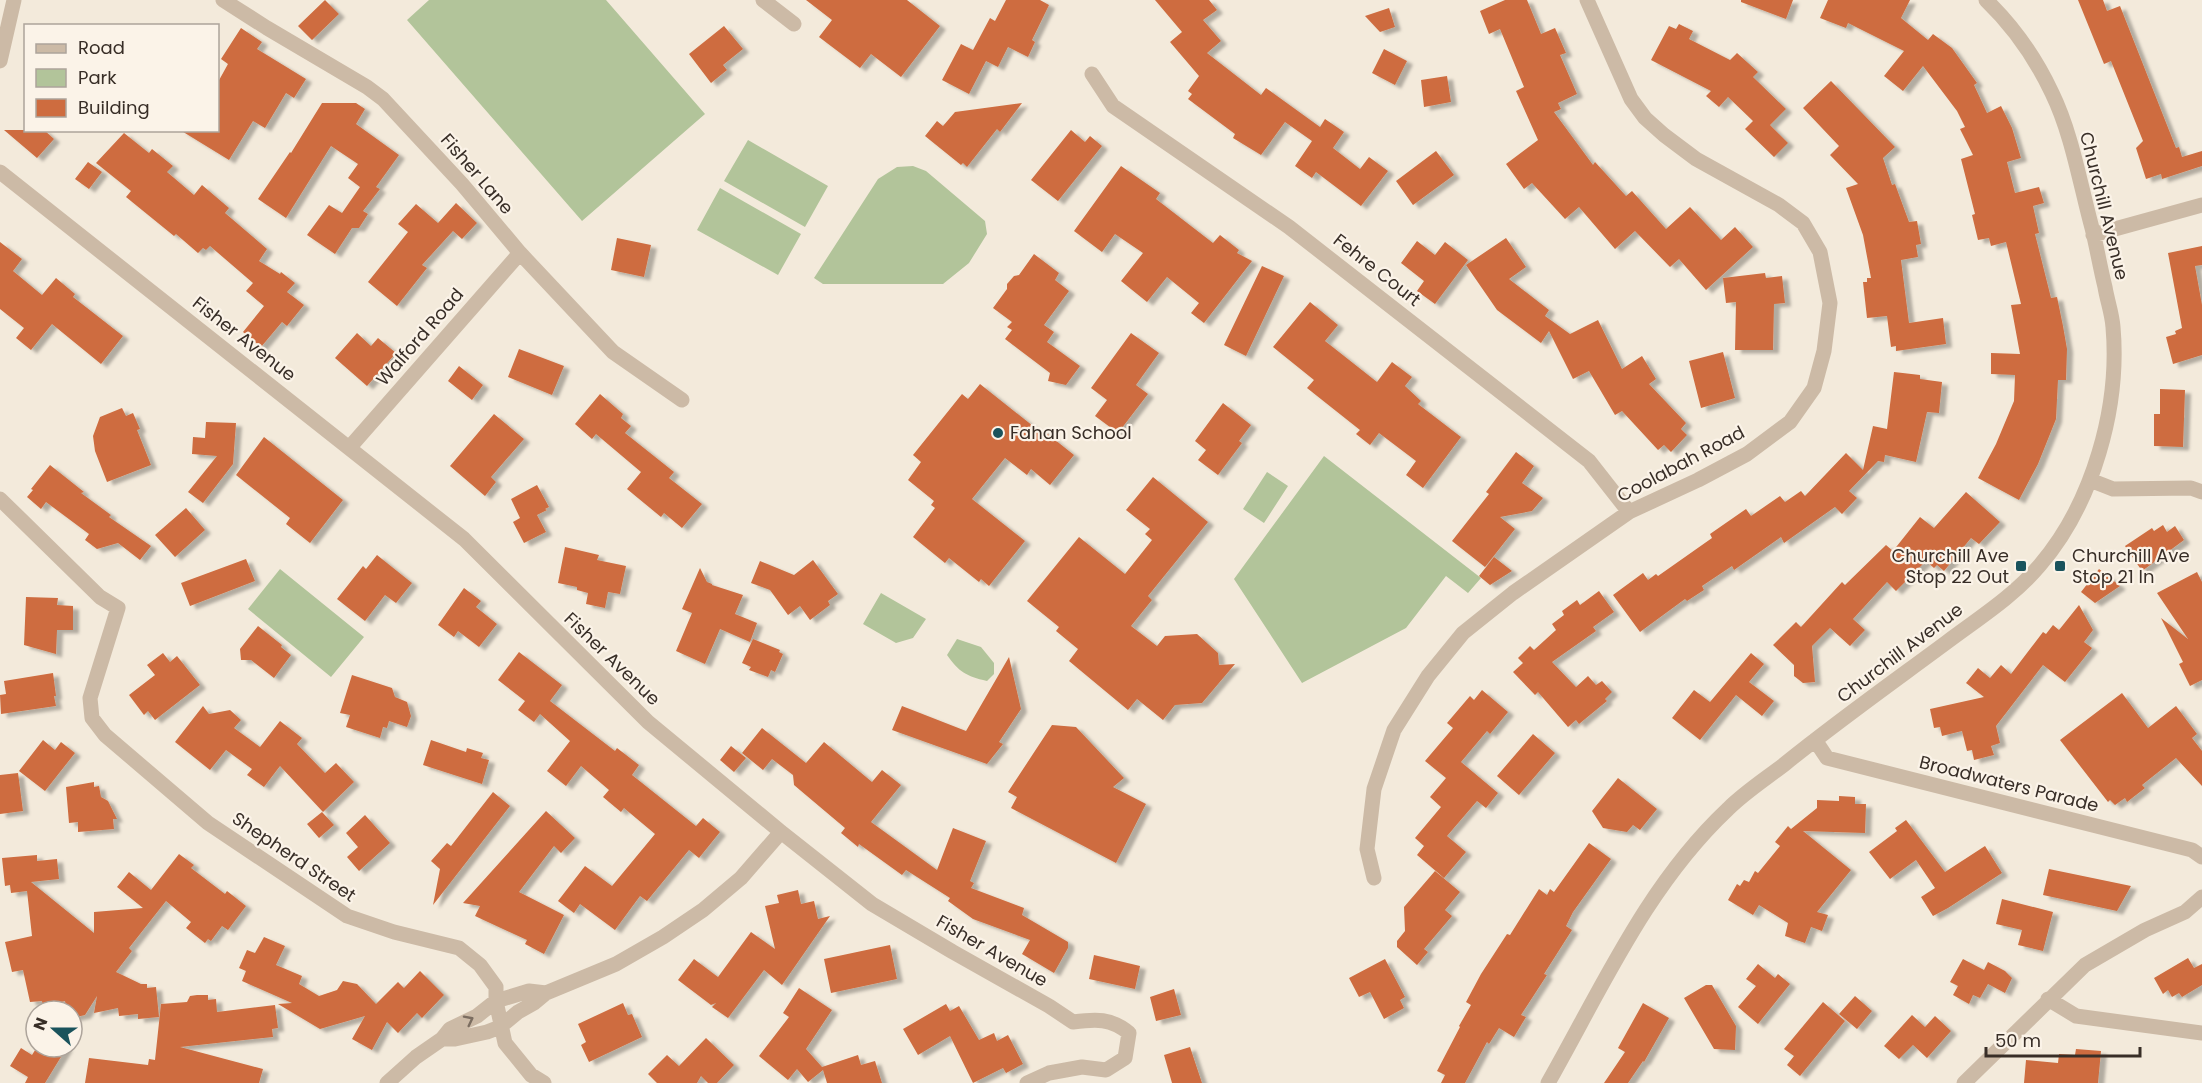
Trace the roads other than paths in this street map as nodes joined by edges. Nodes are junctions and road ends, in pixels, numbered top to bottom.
1 (14, 0) edge
2 (223, 0) edge
3 (762, 0) edge
4 (1587, 0) edge
5 (1986, 0) edge
6 (794, 24) dead end
7 (0, 61) edge
8 (1092, 74) dead end
9 (0, 172) edge
10 (2202, 205) edge
11 (2093, 235) junction
12 (520, 253) junction
13 (682, 400) dead end
14 (350, 447) junction
15 (2090, 480) junction
16 (2202, 492) edge
17 (0, 499) edge
18 (1629, 512) junction
19 (1815, 740) junction
20 (781, 832) junction
21 (2202, 856) edge
22 (1374, 878) dead end
23 (2202, 897) edge
24 (546, 993) junction
25 (2048, 999) junction
26 (496, 1001) junction
27 (500, 1027) junction
28 (2202, 1033) edge
29 (442, 1038) junction
30 (387, 1083) edge
31 (544, 1083) edge
32 (1027, 1083) edge
33 (1548, 1083) edge
34 (1964, 1083) edge

1 - 7 street
2 - 12 street, Fisher Lane
3 - 6 street
4 - 18 street, Coolabah Road
5 - 11 street, Churchill Avenue
8 - 18 street, Fehre Court
9 - 14 street, Fisher Avenue
10 - 11 street
11 - 15 street, Churchill Avenue
12 - 13 street, Fisher Lane
12 - 14 street, Walford Road
14 - 20 street, Fisher Avenue
15 - 16 street
15 - 19 street, Churchill Avenue
17 - 26 street, Shepherd Street
18 - 22 street, Coolabah Road
19 - 21 street, Broadwaters Parade
19 - 33 street, Churchill Avenue
20 - 24 street
20 - 32 street, Fisher Avenue
23 - 25 street
24 - 26 street
24 - 27 street
25 - 28 street
25 - 34 street
26 - 27 street, Shepherd Street
29 -> 26 street
27 - 29 street
27 - 31 street, Shepherd Street
29 - 30 street

